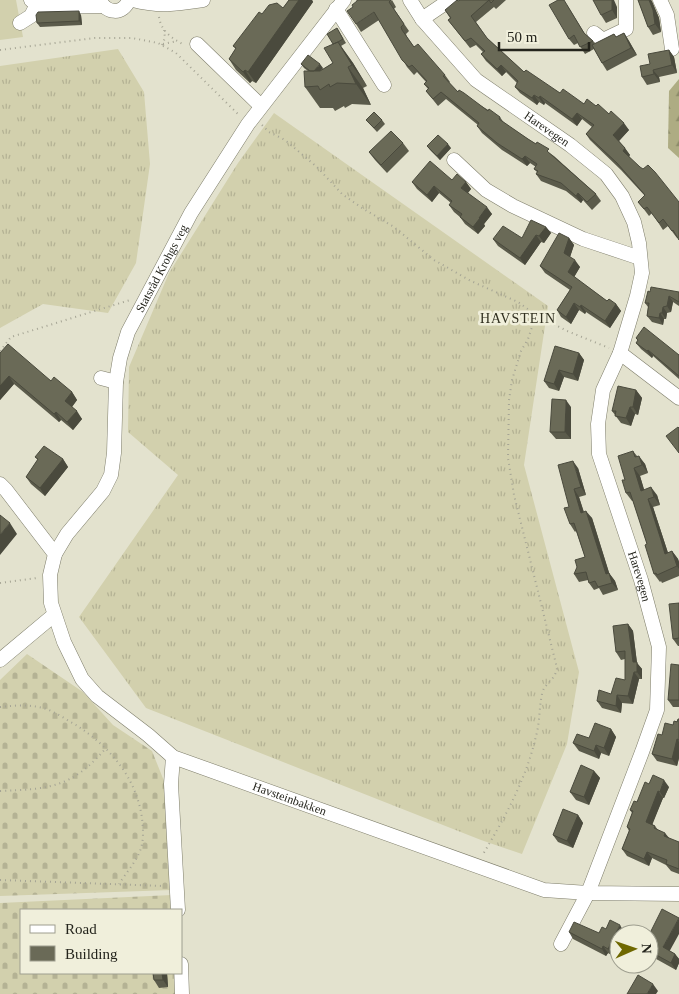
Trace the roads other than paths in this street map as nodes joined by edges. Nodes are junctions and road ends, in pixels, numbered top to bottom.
1 (129, 0) edge
2 (133, 0) edge
3 (203, 0) edge
4 (410, 0) edge
5 (450, 0) edge
6 (626, 0) edge
7 (660, 0) edge
8 (34, 2) edge
9 (101, 3) edge
10 (162, 4) edge
11 (340, 5) edge
12 (422, 19) junction
13 (20, 23) dead end
14 (594, 33) dead end
15 (196, 44) road end
16 (672, 49) dead end
17 (384, 85) dead end
18 (254, 116) junction
19 (454, 160) dead end
20 (640, 258) junction
21 (620, 353) junction
22 (101, 378) dead end
23 (116, 382) junction
24 (679, 398) edge
25 (0, 484) edge
26 (55, 554) junction
27 (54, 615) junction
28 (0, 660) edge
29 (174, 757) junction
30 (588, 893) junction
31 (679, 894) edge
32 (178, 909) edge
33 (562, 944) dead end
34 (181, 974) edge
35 (182, 994) edge

1 - 9 street
2 - 10 street
3 - 10 street
4 - 12 street, Harevegen
5 - 12 street
6 - 14 street
7 - 16 street
8 - 9 street
8 - 13 street
11 - 17 street, Statsråd Krohgs veg
11 - 18 street, Statsråd Krohgs veg
12 - 20 street, Harevegen
15 - 18 street
18 - 23 street, Statsråd Krohgs veg
19 - 20 street
20 - 21 street, Harevegen
21 - 24 street
21 - 30 street, Harevegen
22 - 23 street
23 - 26 street, Statsråd Krohgs veg
25 - 26 street
26 - 27 street, Statsråd Krohgs veg
27 - 28 street
27 - 29 street, Havsteinbakken
29 - 30 street, Havsteinbakken
29 - 32 street
30 - 31 street, Havsteinbakken
30 - 33 street
34 - 35 street

